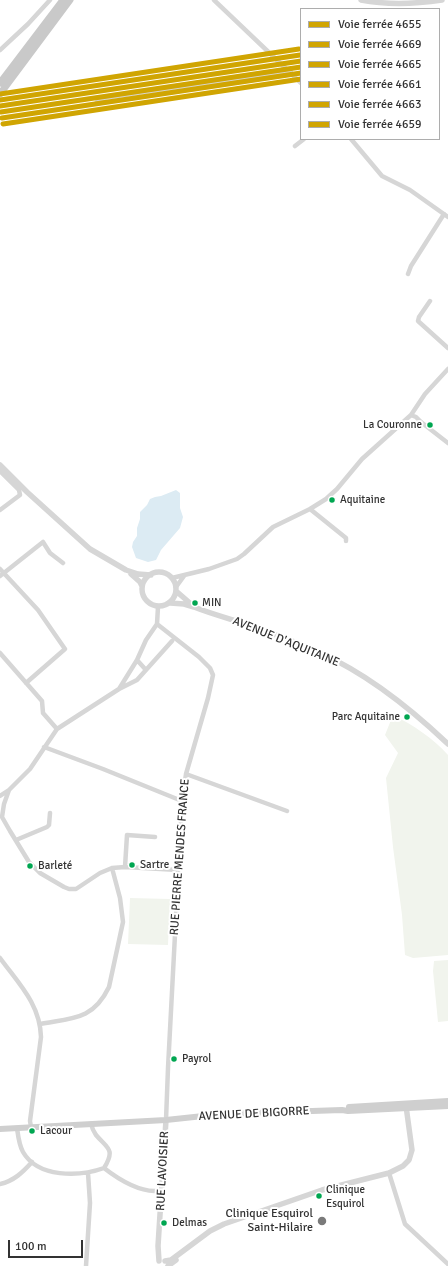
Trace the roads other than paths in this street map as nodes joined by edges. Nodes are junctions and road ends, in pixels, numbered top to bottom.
1 (50, 0) edge
2 (63, 0) edge
3 (70, 0) edge
4 (214, 0) edge
5 (361, 0) edge
6 (442, 0) edge
7 (43, 31) junction
8 (0, 50) edge
9 (291, 72) junction
10 (300, 82) edge
11 (0, 83) edge
12 (0, 94) edge
13 (97, 102) dead end
14 (303, 140) edge
15 (352, 140) edge
16 (295, 146) dead end
17 (446, 215) edge
18 (408, 274) dead end
19 (430, 301) dead end
20 (448, 348) edge
21 (448, 369) edge
22 (411, 415) junction
23 (448, 443) edge
24 (0, 465) edge
25 (0, 471) edge
26 (310, 509) junction
27 (0, 510) edge
28 (346, 541) dead end
29 (63, 563) dead end
30 (126, 570) junction
31 (1, 572) edge
32 (151, 574) junction
33 (184, 576) junction
34 (172, 578) junction
35 (142, 586) junction
36 (176, 589) junction
37 (170, 603) junction
38 (194, 606) junction
39 (158, 607) junction
40 (157, 624) junction
41 (172, 641) dead end
42 (0, 653) edge
43 (137, 660) junction
44 (146, 670) junction
45 (26, 683) junction
46 (119, 689) junction
47 (57, 729) junction
48 (448, 744) edge
49 (44, 747) junction
50 (186, 774) junction
51 (9, 790) junction
52 (0, 796) edge
53 (182, 801) junction
54 (287, 811) dead end
55 (50, 813) dead end
56 (1, 816) edge
57 (155, 837) dead end
58 (16, 840) junction
59 (125, 867) junction
60 (112, 868) junction
61 (178, 870) junction
62 (1, 959) edge
63 (40, 1024) junction
64 (448, 1101) edge
65 (438, 1102) junction
66 (448, 1106) edge
67 (406, 1107) junction
68 (342, 1110) junction
69 (166, 1120) junction
70 (90, 1124) junction
71 (30, 1127) junction
72 (17, 1128) junction
73 (0, 1129) edge
74 (32, 1162) junction
75 (104, 1168) junction
76 (88, 1173) junction
77 (389, 1173) junction
78 (0, 1184) edge
79 (162, 1190) junction
80 (163, 1263) edge
81 (448, 1264) edge
82 (86, 1266) edge

1 - 8 street
2 - 7 main road
3 - 7 main road
4 - 9 street
5 - 6 street
7 - 11 main road
7 - 12 main road
9 - 10 street
9 - 13 street
14 - 16 street
15 - 17 street
17 - 18 street
19 - 20 street
21 - 22 street
22 - 23 street
22 - 26 street
24 - 30 street
25 - 27 street
26 - 28 street
26 - 33 street
29 - 31 street
30 - 32 street
30 - 35 street
31 - 45 street
32 - 34 street
32 - 35 street
33 - 34 street
33 - 36 street
34 - 36 street
35 - 39 street
36 - 37 street
36 - 38 street, AVENUE D'AQUITAINE
37 - 38 street, AVENUE D'AQUITAINE
37 - 39 street
38 - 48 street, AVENUE D'AQUITAINE
39 - 40 street
40 - 43 street
40 - 50 street, RUE PIERRE MENDES FRANCE
41 - 44 street
42 - 45 street
43 - 44 street
43 - 46 street
44 - 46 street
45 - 47 street
46 - 47 street
47 - 49 street
49 - 51 street
49 - 53 street
50 - 53 street, RUE PIERRE MENDES FRANCE
50 - 54 street
51 - 52 street
51 - 56 street
53 - 61 street, RUE PIERRE MENDES FRANCE
55 - 58 street
56 - 58 street
57 - 59 street
58 - 60 street
59 - 60 street
59 - 61 street
60 - 63 street
61 - 69 street, RUE PIERRE MENDES FRANCE
62 - 63 street
63 - 71 street
64 - 65 main road, AVENUE DE BIGORRE
65 - 67 main road
65 - 68 main road, AVENUE DE BIGORRE
66 - 67 main road, AVENUE DE BIGORRE
67 - 68 main road, AVENUE DE BIGORRE
67 - 77 street
68 - 69 main road, AVENUE DE BIGORRE
69 - 70 main road, AVENUE DE BIGORRE
69 - 79 street, RUE LAVOISIER
70 - 71 main road, AVENUE DE BIGORRE
70 - 75 street
71 - 72 main road, AVENUE DE BIGORRE
72 - 73 main road, AVENUE DE BIGORRE
72 - 74 street
74 - 76 street
74 - 78 street
75 - 76 street
75 - 79 street
76 - 82 street
77 - 80 street
77 - 81 street
79 - 80 street, RUE LAVOISIER

